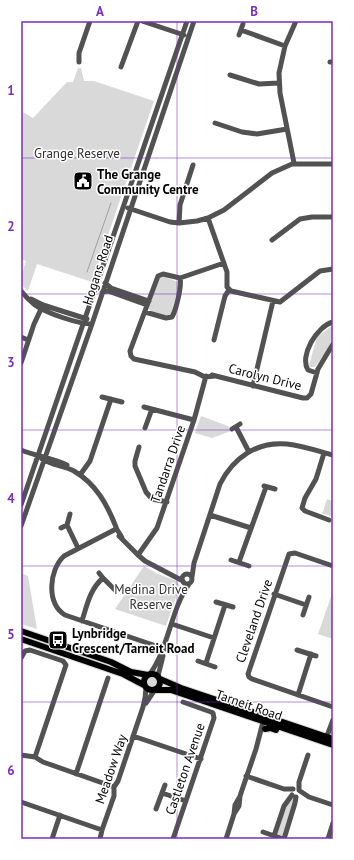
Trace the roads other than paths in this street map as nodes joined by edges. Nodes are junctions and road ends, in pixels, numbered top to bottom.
1 (90, 21) edge
2 (138, 21) edge
3 (142, 21) edge
4 (187, 21) edge
5 (194, 21) edge
6 (296, 21) edge
7 (243, 24) dead end
8 (182, 35) junction
9 (188, 37) junction
10 (285, 46) junction
11 (79, 62) dead end
12 (121, 67) dead end
13 (230, 75) dead end
14 (279, 83) junction
15 (215, 123) dead end
16 (287, 128) junction
17 (294, 163) junction
18 (333, 164) edge
19 (193, 165) dead end
20 (129, 189) junction
21 (136, 191) junction
22 (123, 206) junction
23 (130, 209) junction
24 (333, 217) edge
25 (208, 218) junction
26 (179, 223) junction
27 (272, 240) dead end
28 (224, 263) junction
29 (333, 269) edge
30 (180, 278) junction
31 (105, 283) junction
32 (229, 290) junction
33 (21, 291) edge
34 (102, 292) junction
35 (273, 301) junction
36 (148, 303) junction
37 (42, 307) junction
38 (58, 312) junction
39 (145, 312) junction
40 (86, 318) junction
41 (333, 322) edge
42 (84, 324) junction
43 (92, 324) junction
44 (21, 337) edge
45 (28, 340) junction
46 (214, 340) dead end
47 (333, 344) edge
48 (21, 363) edge
49 (317, 373) junction
50 (206, 376) junction
51 (253, 386) junction
52 (102, 397) dead end
53 (111, 399) junction
54 (122, 402) dead end
55 (144, 407) dead end
56 (152, 409) junction
57 (194, 420) junction
58 (236, 427) dead end
59 (144, 429) dead end
60 (139, 447) dead end
61 (21, 450) edge
62 (249, 452) junction
63 (324, 453) junction
64 (333, 455) edge
65 (38, 456) junction
66 (44, 458) junction
67 (80, 475) junction
68 (275, 489) dead end
69 (166, 502) junction
70 (21, 505) edge
71 (70, 514) dead end
72 (210, 515) junction
73 (329, 520) dead end
74 (21, 526) edge
75 (67, 526) junction
76 (61, 528) dead end
77 (251, 528) junction
78 (115, 529) junction
79 (78, 548) junction
80 (138, 555) junction
81 (231, 560) dead end
82 (239, 562) junction
83 (249, 566) dead end
84 (333, 566) edge
85 (99, 573) dead end
86 (171, 575) junction
87 (188, 575) junction
88 (103, 578) junction
89 (185, 583) junction
90 (116, 591) dead end
91 (274, 594) junction
92 (309, 597) dead end
93 (216, 602) dead end
94 (225, 605) junction
95 (306, 606) junction
96 (233, 607) dead end
97 (303, 615) dead end
98 (82, 621) junction
99 (172, 624) junction
100 (21, 631) edge
101 (214, 638) junction
102 (21, 639) edge
103 (164, 649) junction
104 (297, 650) dead end
105 (21, 658) edge
106 (198, 661) dead end
107 (160, 662) junction
108 (206, 663) junction
109 (215, 667) dead end
110 (149, 675) junction
111 (108, 678) dead end
112 (159, 678) junction
113 (145, 686) junction
114 (155, 690) junction
115 (298, 695) junction
116 (183, 702) dead end
117 (144, 707) junction
118 (333, 707) edge
119 (333, 720) edge
120 (265, 722) junction
121 (134, 736) junction
122 (331, 740) edge
123 (21, 755) edge
124 (308, 755) dead end
125 (35, 758) junction
126 (201, 759) junction
127 (76, 774) junction
128 (246, 776) junction
129 (165, 785) dead end
130 (114, 787) junction
131 (162, 793) junction
132 (295, 793) junction
133 (186, 801) junction
134 (21, 802) edge
135 (333, 805) edge
136 (156, 809) dead end
137 (60, 816) junction
138 (333, 823) edge
139 (102, 830) junction
140 (263, 832) dead end
141 (274, 836) junction
142 (52, 839) edge
143 (100, 839) edge
144 (173, 839) edge
145 (226, 839) edge
146 (284, 839) edge
147 (328, 839) edge

1 - 11 street
2 - 12 street
3 - 8 street
4 - 8 street, Hogans Road
5 - 9 street, Hogans Road
6 - 10 street
7 - 10 street
8 - 9 street
8 - 20 street, Hogans Road
9 - 21 street, Hogans Road
10 - 14 street
13 - 14 street
14 - 16 street
15 - 16 street
16 - 17 street
17 - 18 street
17 - 25 street
19 - 26 street
20 - 21 street
20 - 22 street, Hogans Road
21 - 23 street, Hogans Road
22 - 23 street
22 - 40 street, Hogans Road
23 - 26 street
23 - 31 street, Hogans Road
24 - 27 street
25 - 26 street
25 - 28 street
28 - 30 street
28 - 32 street
29 - 35 street
30 - 36 street
30 - 39 street
31 - 34 street, Hogans Road
31 - 36 street
32 - 35 street
32 - 46 street
33 - 37 street
34 - 36 street
34 - 43 street, Hogans Road
35 - 51 street
36 - 39 street
37 - 38 street
37 - 45 street
38 - 40 street
38 - 42 street
39 - 50 street, Carolyn Drive
40 - 42 street, Hogans Road
40 - 43 street
41 - 49 street
42 - 43 street
42 - 65 street, Hogans Road
43 - 66 street, Hogans Road
44 - 45 street
45 - 48 street
47 - 49 street
49 - 51 street, Carolyn Drive
50 - 51 street, Carolyn Drive
50 - 57 street, Tandarra Drive
52 - 53 street
53 - 54 street
53 - 67 street
55 - 56 street
56 - 57 street
56 - 59 street
57 - 69 street, Tandarra Drive
58 - 62 street
60 - 69 street
61 - 65 street
62 - 63 street
62 - 72 street
63 - 64 street
63 - 73 street
65 - 66 street
65 - 70 street, Hogans Road
66 - 67 street
66 - 74 street, Hogans Road
67 - 78 street
68 - 77 street
69 - 80 street, Tandarra Drive
71 - 75 street
72 - 77 street
72 - 87 street
75 - 76 street
75 - 79 street
77 - 82 street
78 - 79 street
78 - 80 street
79 - 98 street
80 - 86 street
81 - 82 street
82 - 83 street
84 - 91 street, Cleveland Drive
85 - 88 street
86 - 87 street
86 - 89 street
87 - 89 street
87 - 89 street
88 - 90 street
88 - 98 street
89 - 99 street
91 - 95 street
91 - 115 street, Cleveland Drive
92 - 95 street
93 - 94 street
94 - 96 street
94 - 101 street
95 - 97 street
98 - 103 street
99 - 101 street
99 - 103 street
100 - 110 main road
101 - 108 street
102 - 113 main road
103 - 107 street
104 - 115 street
105 - 125 street
106 - 108 street
107 - 110 street
107 - 112 street
108 - 109 street
110 - 112 main road
110 - 113 main road
111 - 127 street
112 - 114 main road
112 - 120 main road, Tarneit Road
113 - 114 main road
113 - 117 street, Meadow Way
114 - 117 street, Meadow Way
114 - 120 main road, Tarneit Road
115 - 118 street, Cleveland Drive
116 - 126 street, Castleton Avenue
117 - 121 street, Meadow Way
119 - 122 street
120 - 122 main road, Tarneit Road
120 - 122 main road, Tarneit Road
120 - 128 street
121 - 126 street
121 - 130 street, Meadow Way
123 - 125 street
124 - 132 street
125 - 127 street
126 - 133 street, Castleton Avenue
127 - 130 street
128 - 132 street
128 - 145 street
129 - 131 street
130 - 139 street, Meadow Way
131 - 133 street
131 - 136 street
132 - 135 street
132 - 141 street
132 - 146 street
133 - 144 street, Castleton Avenue
134 - 137 street
137 - 139 street
137 - 142 street
138 - 147 street
139 - 143 street, Meadow Way
140 - 141 street
141 - 146 street

